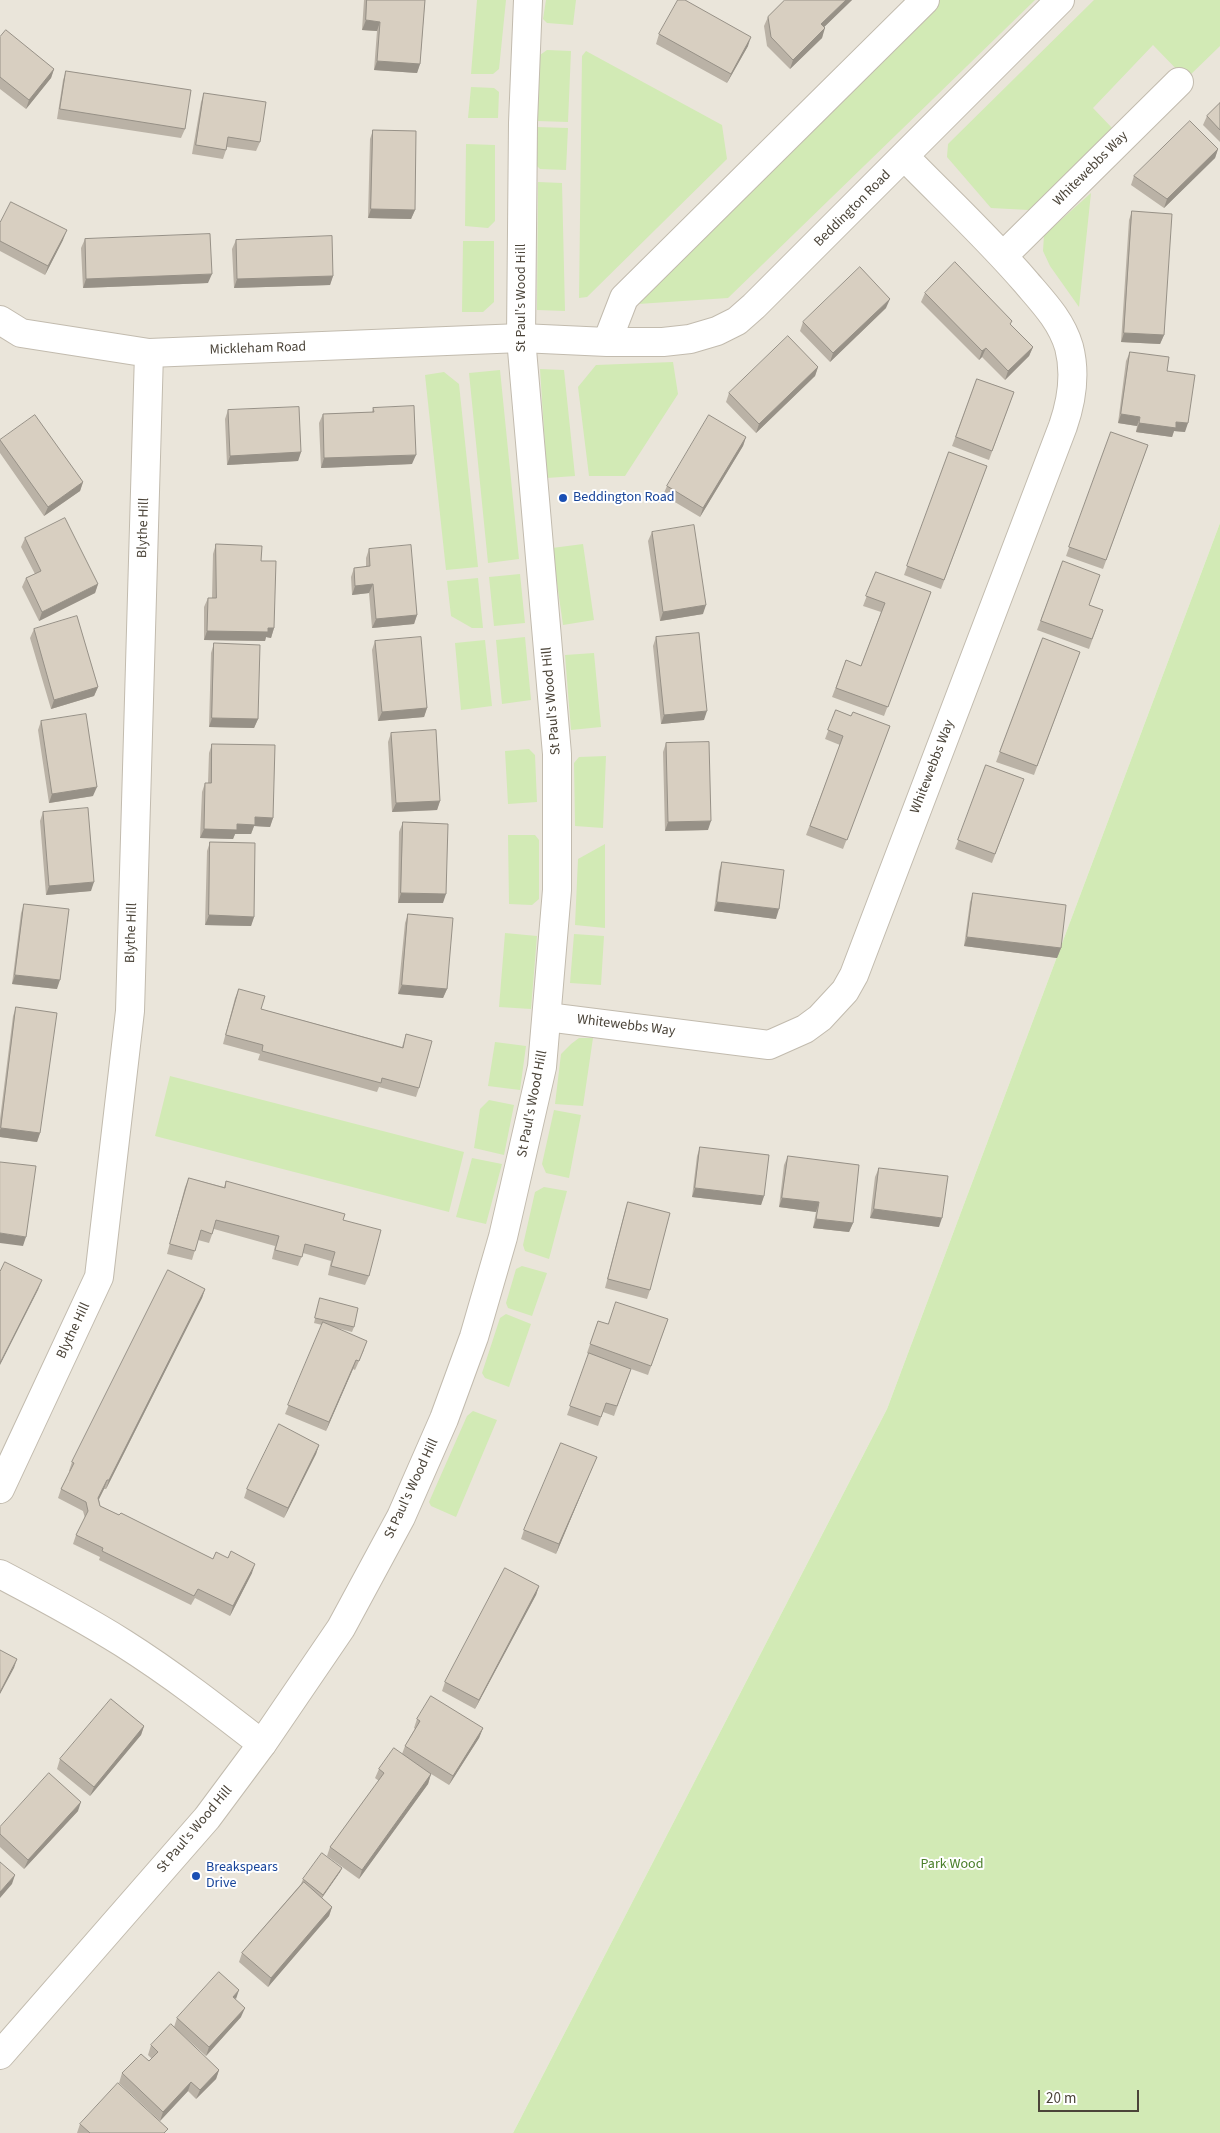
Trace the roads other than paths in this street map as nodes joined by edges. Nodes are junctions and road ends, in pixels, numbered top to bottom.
1 (528, 0) edge
2 (925, 0) edge
3 (1060, 0) edge
4 (1179, 82) dead end
5 (905, 157) junction
6 (1003, 256) junction
7 (0, 320) edge
8 (521, 338) junction
9 (607, 342) junction
10 (149, 353) junction
11 (548, 1016) junction
12 (0, 1489) edge
13 (0, 1574) edge
14 (262, 1744) junction
15 (0, 2055) edge

1 - 8 street, St Paul's Wood Hill
2 - 9 street
3 - 5 street, Beddington Road
4 - 6 street, Whitewebbs Way
5 - 6 street, Whitewebbs Way
5 - 9 street, Beddington Road
6 - 11 street, Whitewebbs Way
7 - 10 street, Mickleham Road
8 - 9 street, Beddington Road
8 - 10 street, Mickleham Road
8 - 11 street, St Paul's Wood Hill
10 - 12 street, Blythe Hill
11 - 14 street, St Paul's Wood Hill
13 - 14 street
14 - 15 street, St Paul's Wood Hill

